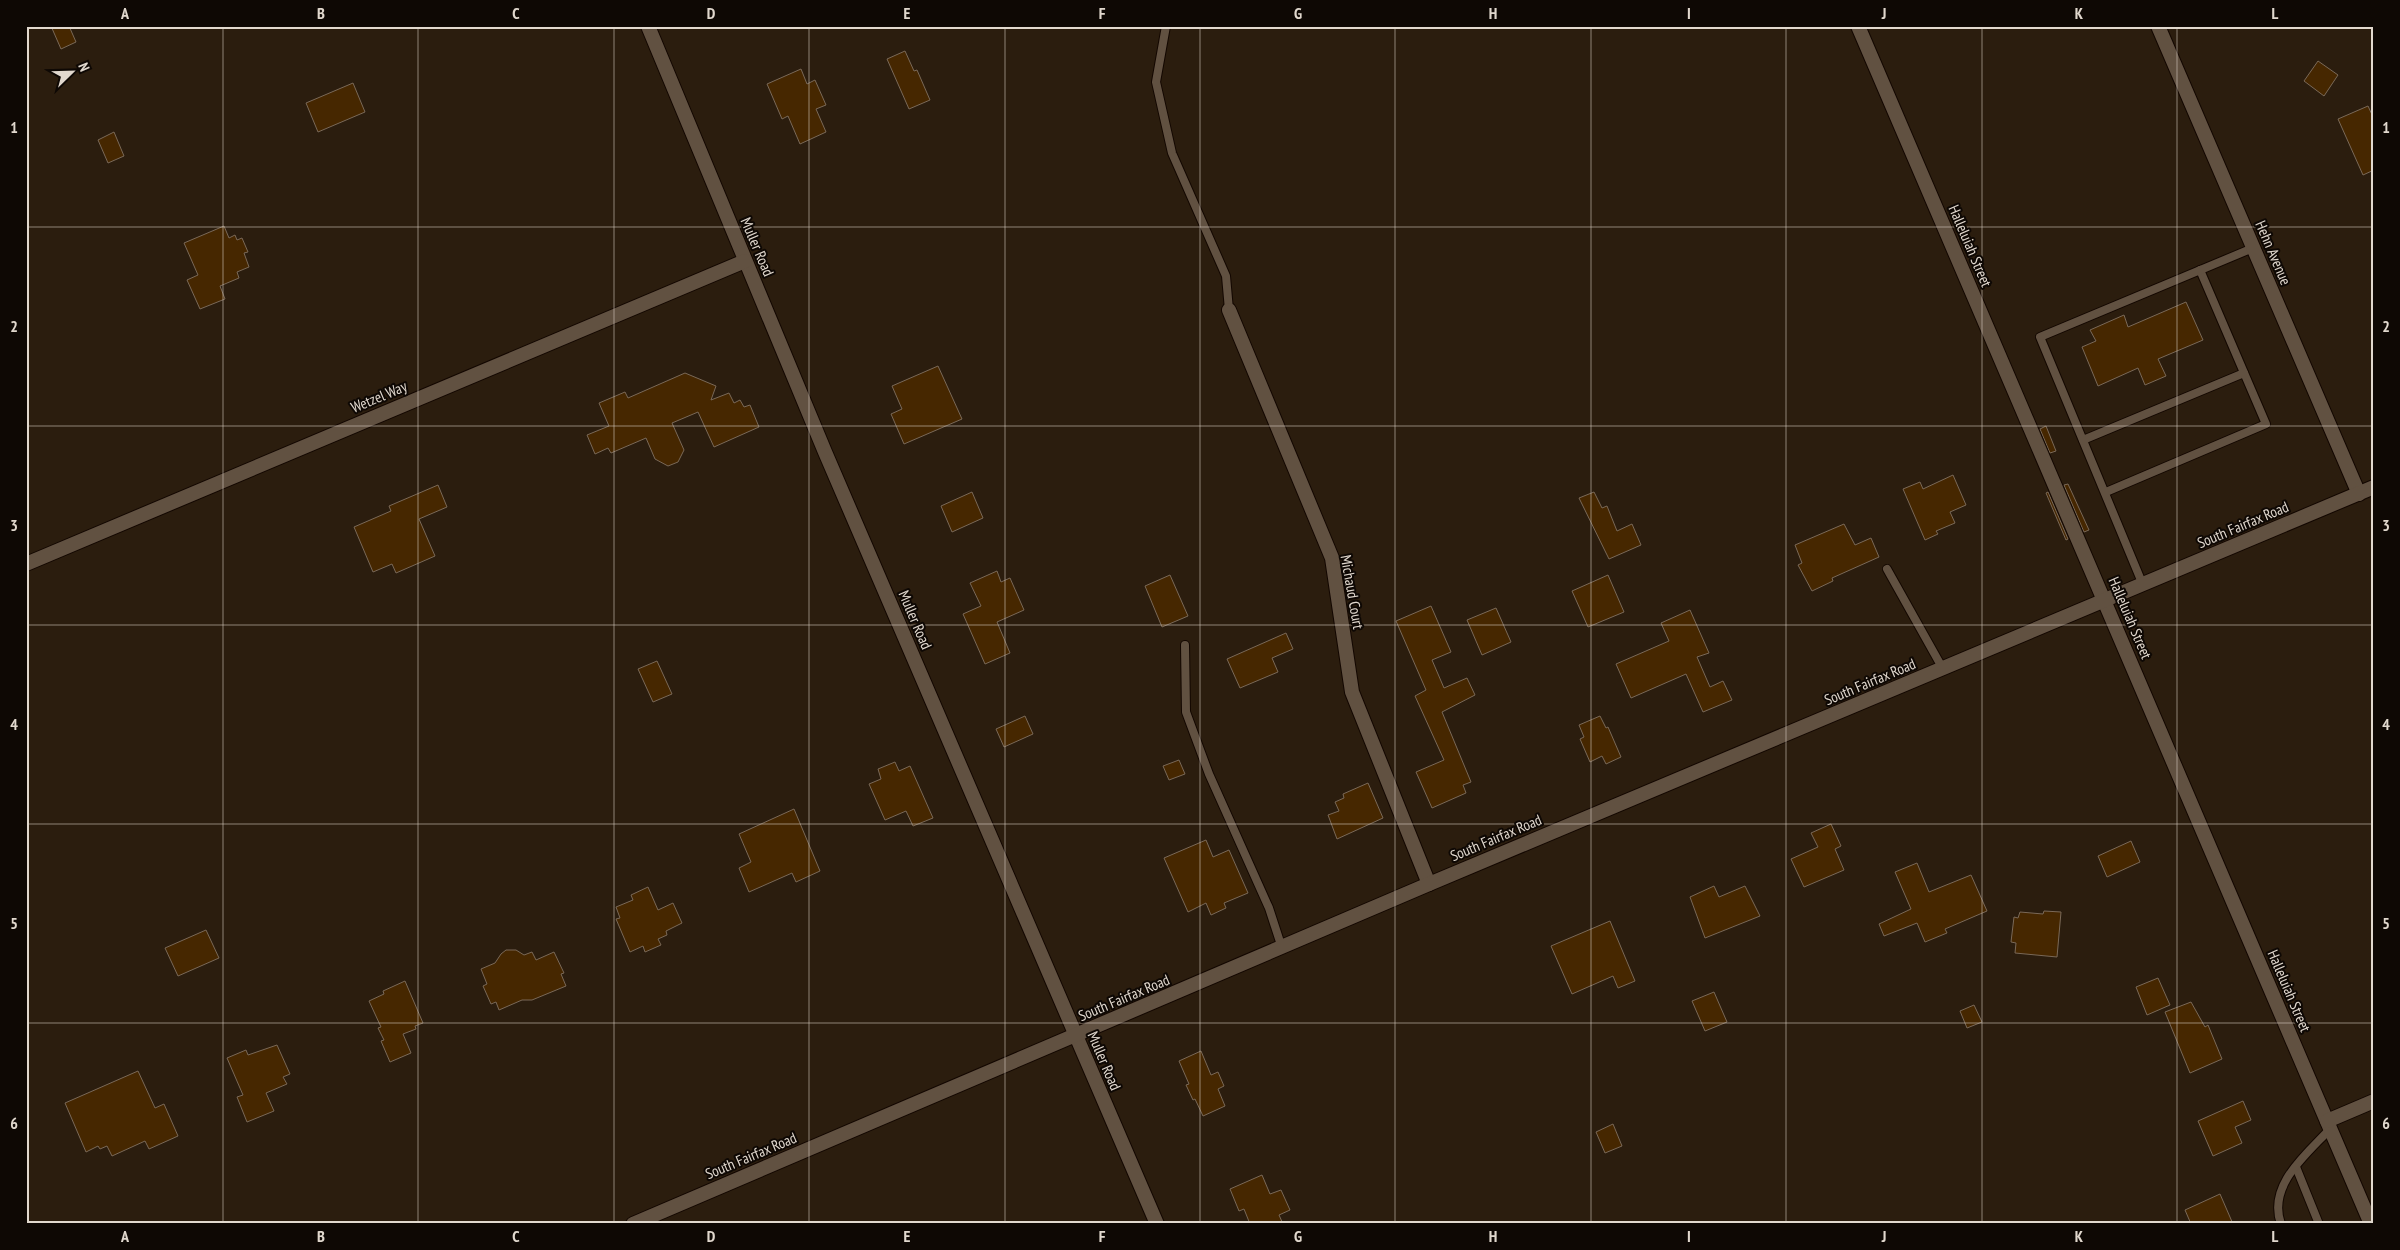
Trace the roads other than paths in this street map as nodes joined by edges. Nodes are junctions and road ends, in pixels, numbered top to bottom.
1 (648, 26) edge
2 (1166, 26) edge
3 (1858, 26) edge
4 (2158, 26) edge
5 (2253, 248) junction
6 (745, 261) junction
7 (2200, 270) junction
8 (1229, 310) joint
9 (2244, 372) junction
10 (2084, 440) junction
11 (2374, 487) edge
12 (2106, 492) junction
13 (2359, 494) junction
14 (26, 564) edge
15 (1887, 569) dead end
16 (2143, 585) junction
17 (2105, 601) junction
18 (1186, 645) dead end
19 (1943, 669) junction
20 (1429, 884) junction
21 (1282, 948) junction
22 (1076, 1036) junction
23 (2374, 1101) edge
24 (2329, 1125) junction
25 (2296, 1167) junction
26 (633, 1224) edge
27 (1157, 1224) edge
28 (2281, 1224) edge
29 (2318, 1224) edge
30 (2371, 1224) edge

1 - 6 street, Muller Road
2 - 8 lane
3 - 17 street, Halleluiah Street
4 - 5 street, Hehn Avenue
5 - 7 lane
5 - 13 street, Hehn Avenue
6 - 14 street, Wetzel Way
6 - 22 street, Muller Road
7 - 9 lane
7 - 10 lane
8 - 20 street, Michaud Court
9 - 10 lane
9 - 12 lane
10 - 12 lane
11 - 13 street, South Fairfax Road
12 - 16 lane
13 - 16 street, South Fairfax Road
15 - 19 lane
16 - 17 street, South Fairfax Road
17 - 19 street, South Fairfax Road
17 - 24 street, Halleluiah Street
18 - 21 lane
19 - 20 street, South Fairfax Road
20 - 21 street, South Fairfax Road
21 - 22 street, South Fairfax Road
22 - 26 street, South Fairfax Road
22 - 27 street, Muller Road
23 - 24 street
24 - 25 lane
24 - 30 street, Halleluiah Street
25 - 28 lane
25 - 29 lane

